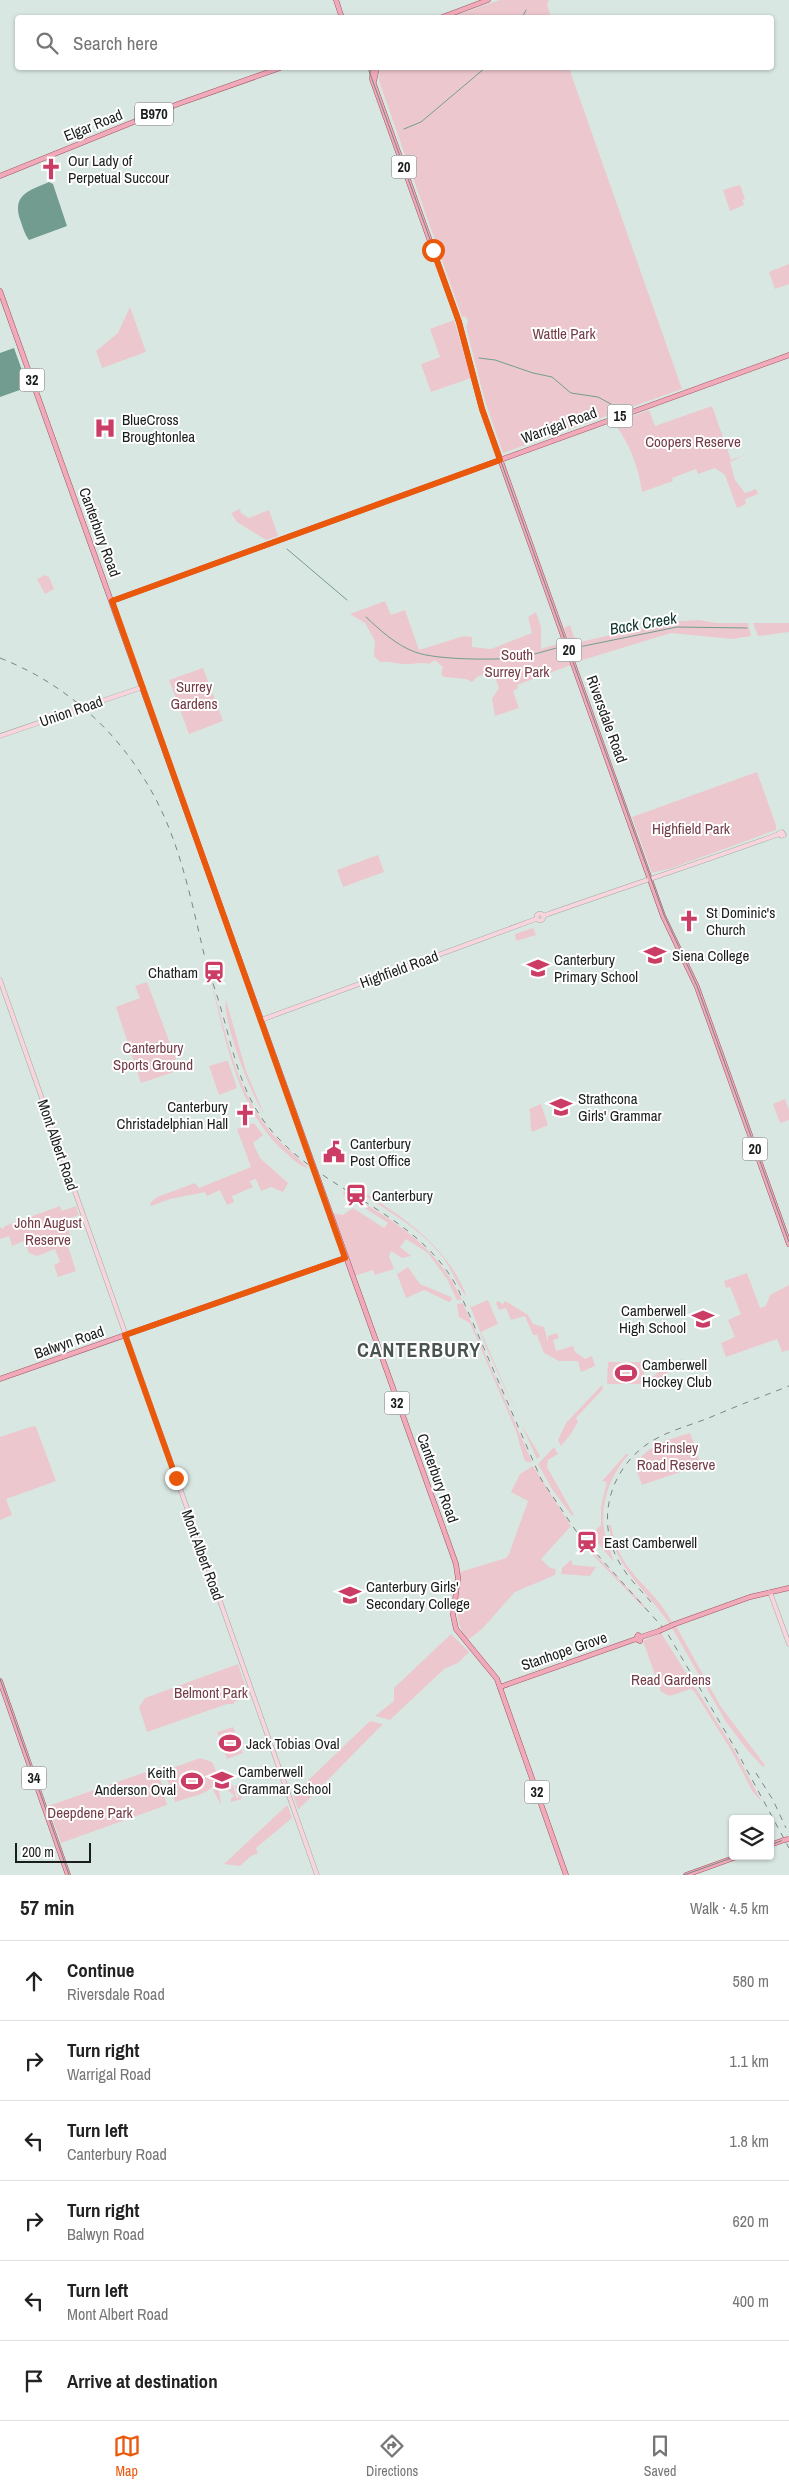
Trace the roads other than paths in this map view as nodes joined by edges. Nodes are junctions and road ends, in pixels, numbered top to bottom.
1 (336, 0) edge
2 (488, 0) edge
3 (341, 15) edge
4 (448, 15) edge
5 (274, 70) edge
6 (372, 70) edge
7 (377, 70) edge
8 (374, 84) junction
9 (0, 176) edge
10 (0, 291) edge
11 (789, 355) edge
12 (500, 460) junction
13 (112, 601) junction
14 (142, 687) junction
15 (0, 736) edge
16 (789, 831) edge
17 (650, 878) junction
18 (0, 980) edge
19 (261, 1020) junction
20 (789, 1244) edge
21 (345, 1258) junction
22 (125, 1335) junction
23 (0, 1379) edge
24 (789, 1588) edge
25 (770, 1592) junction
26 (789, 1644) edge
27 (0, 1681) edge
28 (500, 1687) junction
29 (787, 1840) edge
30 (774, 1844) edge
31 (729, 1860) edge
32 (68, 1875) edge
33 (317, 1875) edge
34 (566, 1875) edge
35 (686, 1875) edge

1 - 3 main road
2 - 4 main road
5 - 9 main road, Elgar Road / B970
6 - 8 main road, Riversdale Road / 20
7 - 8 main road
8 - 12 main road, Riversdale Road / 20
10 - 13 main road, Canterbury Road / 32
11 - 12 main road, Warrigal Road / 15
12 - 13 main road, Warrigal Road / 15
12 - 17 main road, Riversdale Road / 20
13 - 14 main road, Canterbury Road / 32
14 - 15 main road, Union Road, bridge
14 - 19 main road, Canterbury Road / 32
16 - 17 main road
17 - 19 main road, Highfield Road
17 - 20 main road, Riversdale Road / 20
18 - 22 main road, Mont Albert Road
19 - 21 main road, Canterbury Road / 32
21 - 22 main road, Balwyn Road
21 - 28 main road, Canterbury Road / 32
22 - 23 main road, Balwyn Road
22 - 33 main road, Mont Albert Road
24 - 25 main road
25 - 26 main road
25 - 28 main road, Stanhope Grove, bridge
27 - 32 main road, 34
28 - 34 main road, Canterbury Road / 32
29 - 30 main road
31 - 35 main road

